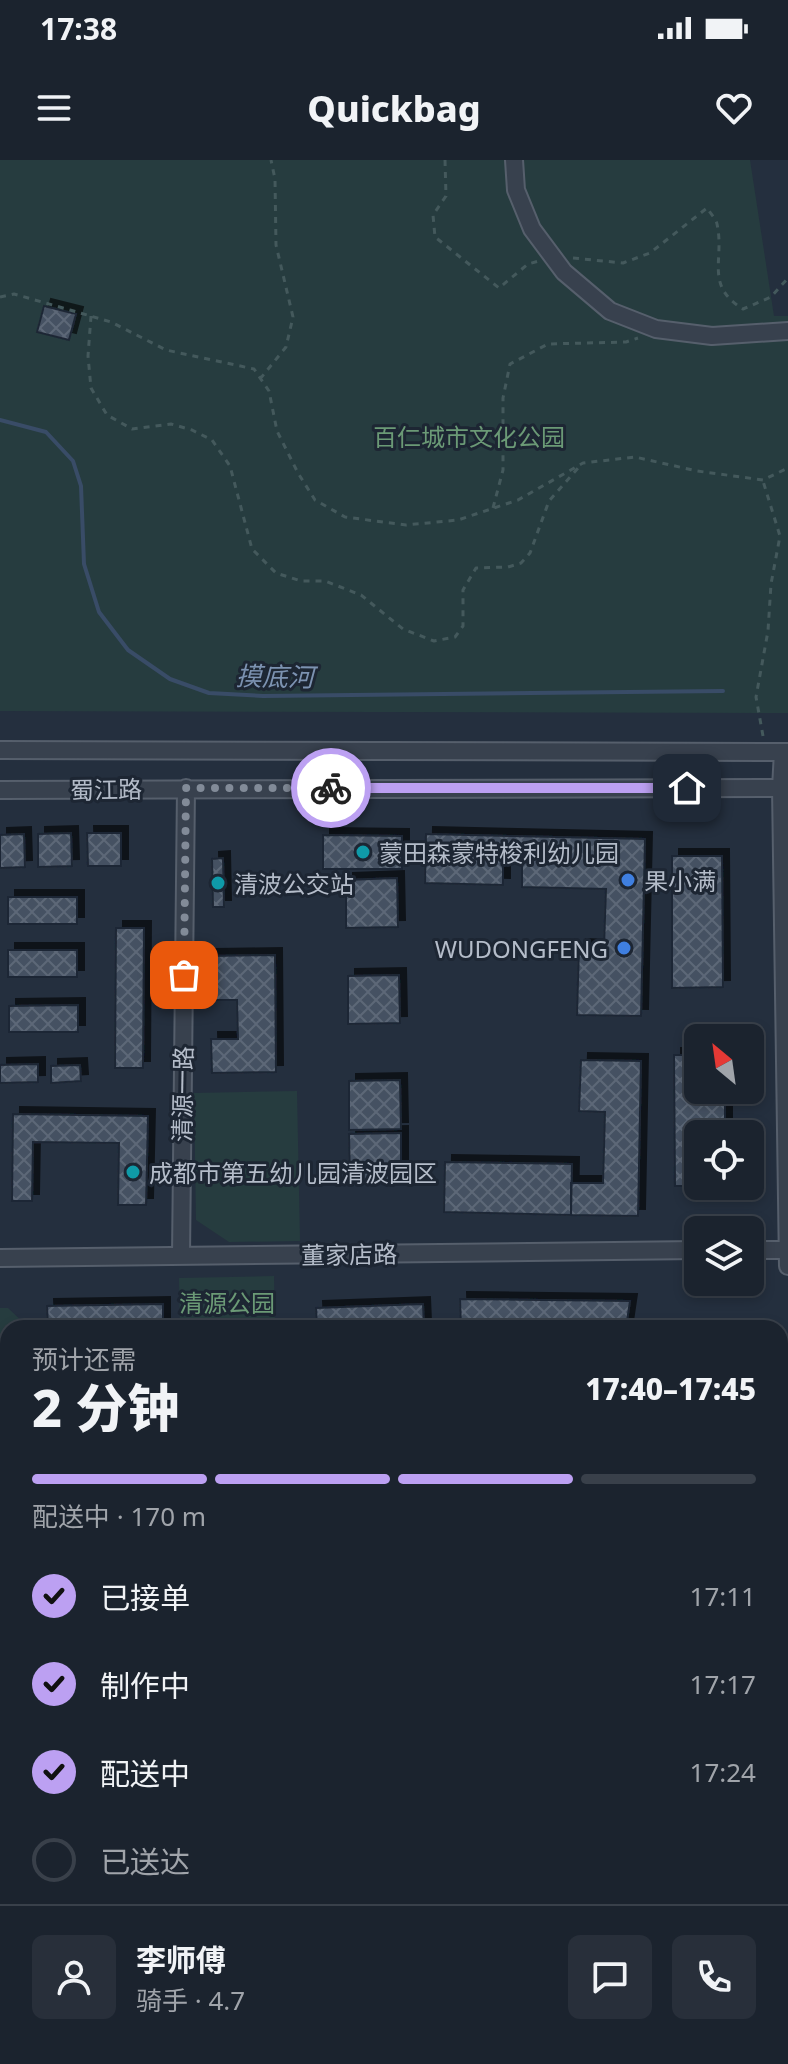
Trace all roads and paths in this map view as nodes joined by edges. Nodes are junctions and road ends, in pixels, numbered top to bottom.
1 (271, 160) edge
2 (445, 160) edge
3 (514, 160) edge
4 (553, 256) junction
5 (788, 278) edge
6 (0, 297) edge
7 (91, 316) junction
8 (788, 331) edge
9 (639, 338) dead end
10 (260, 379) junction
11 (583, 463) junction
12 (788, 468) edge
13 (763, 480) junction
14 (493, 508) junction
15 (0, 750) edge
16 (779, 752) edge
17 (186, 788) junction
18 (785, 788) edge
19 (0, 790) edge
20 (684, 1250) edge
21 (764, 1250) edge
22 (788, 1250) edge
23 (181, 1256) junction
24 (0, 1258) edge
25 (788, 1266) edge

1 - 10 path
2 - 4 path
3 - 4 street
4 - 5 path
4 - 8 street
6 - 7 path
7 - 10 path
7 - 11 path
9 - 14 path
10 - 14 path
11 - 13 path
11 - 14 path
12 - 13 path
13 - 16 path
15 - 16 street, 蜀江路
16 - 18 street
17 - 18 street, 蜀江路
17 - 19 street, 蜀江路
17 - 23 street, 清源一路
18 - 22 street
20 - 23 street, 董家店路
21 - 22 street
22 - 25 street
23 - 24 street, 董家店路

